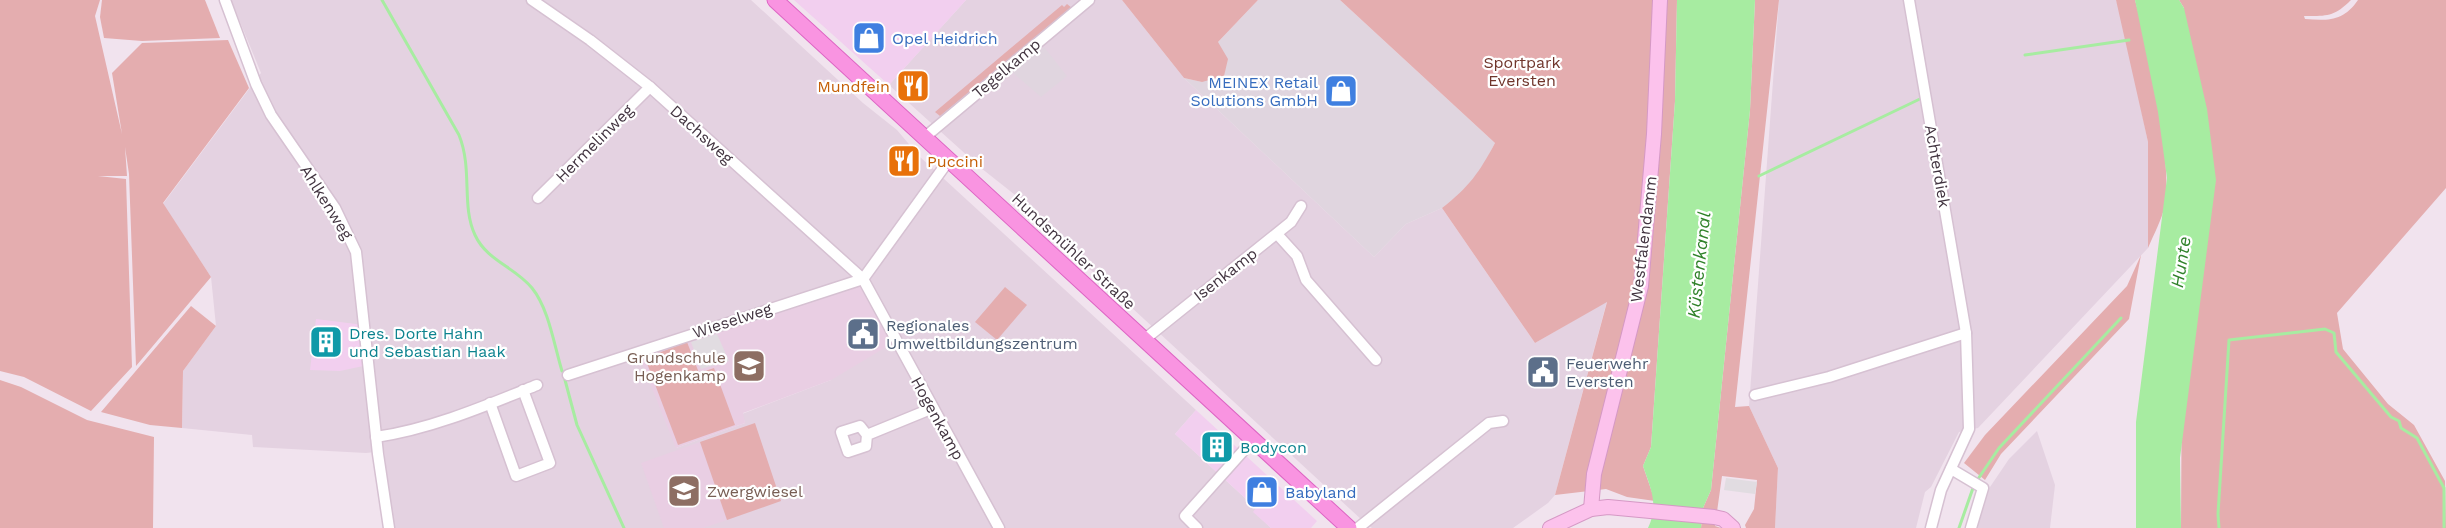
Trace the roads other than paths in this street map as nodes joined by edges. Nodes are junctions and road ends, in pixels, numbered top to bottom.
1 (225, 0) edge
2 (532, 0) edge
3 (775, 0) edge
4 (1089, 0) edge
5 (1660, 0) edge
6 (1909, 0) edge
7 (650, 87) junction
8 (925, 138) junction
9 (949, 160) junction
10 (538, 198) dead end
11 (1302, 206) dead end
12 (1277, 234) junction
13 (863, 279) junction
14 (1966, 333) junction
15 (1145, 339) junction
16 (1376, 360) dead end
17 (568, 375) dead end
18 (537, 385) dead end
19 (523, 390) junction
20 (1755, 395) dead end
21 (490, 403) junction
22 (933, 408) junction
23 (1503, 421) dead end
24 (867, 435) dead end
25 (376, 437) junction
26 (1253, 440) junction
27 (1951, 469) junction
28 (1591, 509) junction
29 (389, 528) edge
30 (999, 528) edge
31 (1197, 528) edge
32 (1349, 528) edge
33 (1358, 528) edge
34 (1550, 528) edge
35 (1733, 528) edge
36 (1931, 528) edge
37 (1971, 528) edge

1 - 25 street, Ahlkenweg
2 - 7 street, Dachsweg
3 - 8 main road, Hundsmühler Straße
4 - 8 street, Tegelkamp
5 - 28 street, Westfalendamm
6 - 14 street, Achterdiek
7 - 10 street, Hermelinweg
7 - 13 street, Dachsweg
8 - 9 main road, Hundsmühler Straße
9 - 13 street
9 - 15 main road, Hundsmühler Straße
11 - 12 street, Isenkamp
12 - 15 street, Isenkamp
12 - 16 street
13 - 17 street, Wieselweg
13 - 22 street, Hogenkamp
14 - 20 street
14 - 27 street, Achterdiek
15 - 26 main road, Hundsmühler Straße
18 - 19 street
19 - 21 street
19 - 21 street
21 - 25 street
22 - 24 street
22 - 30 street, Hogenkamp
23 - 33 street
25 - 29 street, Ahlkenweg
26 - 31 street
26 - 32 main road, Hundsmühler Straße
27 - 36 street, Achterdiek
27 - 37 street
28 - 34 street
28 - 35 street

